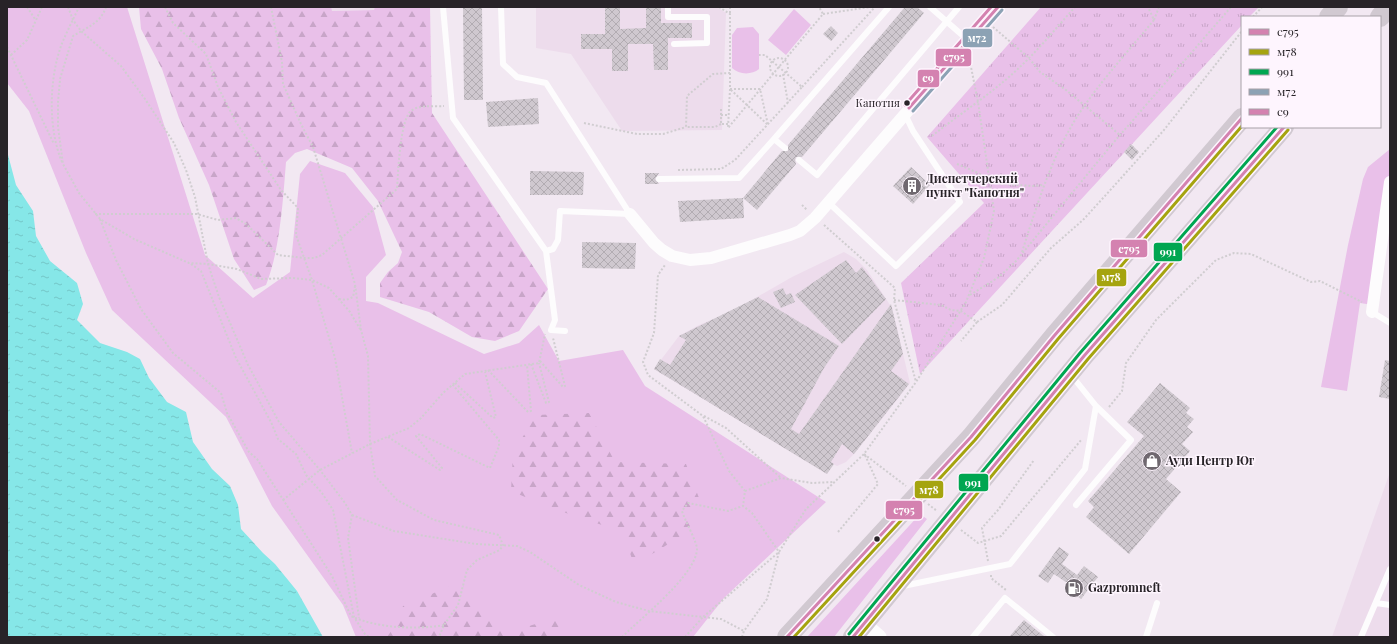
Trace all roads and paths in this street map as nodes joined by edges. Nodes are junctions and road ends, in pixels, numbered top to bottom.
1 (27, 7) edge
2 (42, 7) edge
3 (68, 7) edge
4 (79, 7) edge
5 (106, 7) edge
6 (165, 7) edge
7 (271, 7) edge
8 (444, 7) edge
9 (501, 7) edge
10 (668, 7) edge
11 (719, 7) edge
12 (730, 7) edge
13 (819, 7) edge
14 (870, 7) edge
15 (875, 7) edge
16 (889, 7) edge
17 (930, 7) edge
18 (959, 7) edge
19 (998, 7) edge
20 (1075, 7) edge
21 (1148, 7) edge
22 (1159, 7) edge
23 (1231, 7) edge
24 (1262, 7) edge
25 (1338, 7) edge
26 (1388, 7) edge
27 (730, 14) junction
28 (823, 14) junction
29 (1254, 16) edge
30 (1330, 16) edge
31 (1381, 16) edge
32 (36, 20) junction
33 (73, 20) junction
34 (946, 20) junction
35 (1154, 20) junction
36 (993, 27) dead end
37 (81, 31) junction
38 (1241, 32) edge
39 (969, 40) junction
40 (674, 44) dead end
41 (7, 47) edge
42 (11, 55) junction
43 (759, 55) dead end
44 (969, 56) dead end
45 (1029, 58) junction
46 (784, 60) junction
47 (772, 61) junction
48 (779, 67) junction
49 (730, 73) junction
50 (773, 73) junction
51 (784, 73) junction
52 (802, 87) junction
53 (730, 89) junction
54 (760, 89) junction
55 (978, 102) junction
56 (788, 103) junction
57 (747, 104) junction
58 (1084, 105) junction
59 (451, 106) junction
60 (721, 109) dead end
61 (905, 114) junction
62 (721, 115) junction
63 (728, 115) junction
64 (1241, 119) edge
65 (584, 123) dead end
66 (721, 124) junction
67 (728, 124) junction
68 (768, 125) junction
69 (687, 127) junction
70 (1283, 128) edge
71 (1120, 135) junction
72 (932, 136) dead end
73 (774, 139) junction
74 (56, 147) junction
75 (785, 148) dead end
76 (799, 160) dead end
77 (63, 164) junction
78 (958, 164) dead end
79 (677, 170) dead end
80 (659, 179) dead end
81 (990, 179) junction
82 (1390, 182) edge
83 (1044, 185) junction
84 (829, 203) junction
85 (802, 205) dead end
86 (95, 214) junction
87 (197, 214) junction
88 (630, 214) junction
89 (816, 218) junction
90 (100, 219) junction
91 (341, 239) junction
92 (546, 252) junction
93 (1022, 254) junction
94 (672, 256) junction
95 (304, 258) junction
96 (189, 263) junction
97 (208, 264) junction
98 (312, 280) junction
99 (355, 284) junction
100 (969, 295) junction
101 (338, 298) junction
102 (894, 300) junction
103 (961, 311) junction
104 (1372, 312) junction
105 (977, 322) junction
106 (1390, 323) edge
107 (361, 330) junction
108 (548, 330) junction
109 (565, 331) dead end
110 (961, 341) dead end
111 (540, 362) junction
112 (531, 364) junction
113 (527, 365) junction
114 (488, 370) junction
115 (485, 371) junction
116 (1070, 374) junction
117 (916, 382) junction
118 (453, 384) junction
119 (1096, 406) junction
120 (1103, 414) junction
121 (703, 416) junction
122 (1093, 426) junction
123 (388, 437) junction
124 (370, 444) junction
125 (352, 453) junction
126 (864, 454) junction
127 (1034, 460) dead end
128 (320, 470) junction
129 (781, 478) junction
130 (310, 480) junction
131 (835, 482) junction
132 (745, 491) junction
133 (283, 500) junction
134 (1076, 505) dead end
135 (743, 506) junction
136 (352, 515) junction
137 (838, 532) dead end
138 (983, 541) junction
139 (978, 543) dead end
140 (503, 545) junction
141 (779, 552) junction
142 (989, 568) junction
143 (1390, 569) edge
144 (992, 578) dead end
145 (893, 588) junction
146 (1010, 593) dead end
147 (1157, 603) dead end
148 (1376, 603) junction
149 (1390, 605) edge
150 (649, 611) junction
151 (354, 617) junction
152 (703, 617) junction
153 (360, 618) junction
154 (444, 626) junction
155 (744, 630) junction
156 (858, 630) edge
157 (369, 637) edge
158 (440, 637) edge
159 (622, 637) edge
160 (686, 637) edge
161 (742, 637) edge
162 (787, 637) edge
163 (879, 637) edge
164 (973, 637) edge
165 (1053, 637) edge
166 (1146, 637) edge
167 (1361, 637) edge

1 - 32 path
2 - 32 path
3 - 33 path
4 - 33 path
5 - 37 path
6 - 95 path
7 - 91 path
8 - 59 lane
9 - 88 lane
10 - 40 lane
11 - 27 path
12 - 27 path
13 - 28 path
14 - 28 path
15 - 52 path
16 - 73 lane
17 - 34 lane
18 - 34 lane
19 - 39 street
20 - 45 path
21 - 35 path
22 - 35 path
23 - 71 path
24 - 29 path
25 - 30 highway
26 - 31 highway
27 - 49 path
28 - 46 path
32 - 42 path
33 - 37 path
33 - 74 path
34 - 39 lane
34 - 76 lane
35 - 58 path
36 - 45 path
37 - 77 path
37 - 87 path
38 - 105 path
39 - 61 street
41 - 42 path
42 - 74 path
43 - 47 path
44 - 55 path
45 - 55 path
45 - 58 path
46 - 47 path
46 - 48 path
46 - 51 path
47 - 48 path
47 - 50 path
48 - 50 path
48 - 51 path
49 - 53 path
49 - 69 path
50 - 51 path
50 - 54 path
51 - 52 path
51 - 56 path
52 - 56 path
53 - 54 path
53 - 57 path
53 - 63 path
54 - 57 path
54 - 68 path
55 - 72 path
55 - 81 path
56 - 68 path
57 - 67 path
57 - 68 path
58 - 71 path
58 - 83 path
59 - 91 path
59 - 92 lane
60 - 62 path
61 - 84 street
61 - 84 lane
62 - 63 path
62 - 66 path
63 - 67 path
64 - 162 highway
65 - 69 path
66 - 67 path
66 - 69 path
68 - 79 path
70 - 116 highway
71 - 93 path
73 - 75 lane
73 - 80 lane
74 - 77 path
77 - 86 path
78 - 81 path
81 - 83 path
81 - 100 path
82 - 104 street
83 - 93 path
84 - 89 street
85 - 89 path
86 - 87 path
86 - 90 path
87 - 95 path
87 - 97 path
88 - 92 lane
88 - 94 street
89 - 94 street
89 - 102 path
90 - 96 path
90 - 133 path
91 - 95 path
91 - 99 path
92 - 108 lane
93 - 100 path
94 - 121 path
95 - 98 path
96 - 97 path
96 - 130 path
97 - 98 path
97 - 128 path
98 - 101 path
98 - 125 path
99 - 101 path
99 - 107 path
100 - 103 path
101 - 107 path
102 - 103 path
102 - 117 path
103 - 105 path
103 - 117 path
104 - 106 lane
104 - 120 path
105 - 110 path
107 - 124 path
108 - 109 lane
108 - 111 path
108 - 111 path
111 - 112 path
111 - 112 path
112 - 113 path
113 - 114 path
113 - 114 path
114 - 115 path
115 - 118 path
115 - 118 path
116 - 119 lane
116 - 145 highway
117 - 126 path
118 - 123 path
118 - 123 path
119 - 120 lane
119 - 122 lane
120 - 134 lane
121 - 129 path
121 - 132 path
122 - 138 path
122 - 142 lane
123 - 124 path
124 - 125 path
124 - 140 path
125 - 128 path
126 - 131 path
126 - 137 path
127 - 138 path
128 - 130 path
128 - 136 path
129 - 131 path
129 - 132 path
130 - 133 path
130 - 151 path
131 - 141 path
132 - 135 path
133 - 151 path
135 - 141 path
135 - 150 path
136 - 140 path
136 - 153 path
138 - 139 path
138 - 142 path
140 - 150 path
140 - 154 path
141 - 152 path
141 - 155 path
142 - 145 lane
143 - 148 lane
144 - 146 path
145 - 156 highway
147 - 166 lane
148 - 149 lane
148 - 167 lane
150 - 152 path
150 - 159 path
151 - 153 path
151 - 157 path
152 - 155 path
152 - 160 path
153 - 154 path
154 - 158 path
155 - 161 path
156 - 163 street
164 - 165 lane

